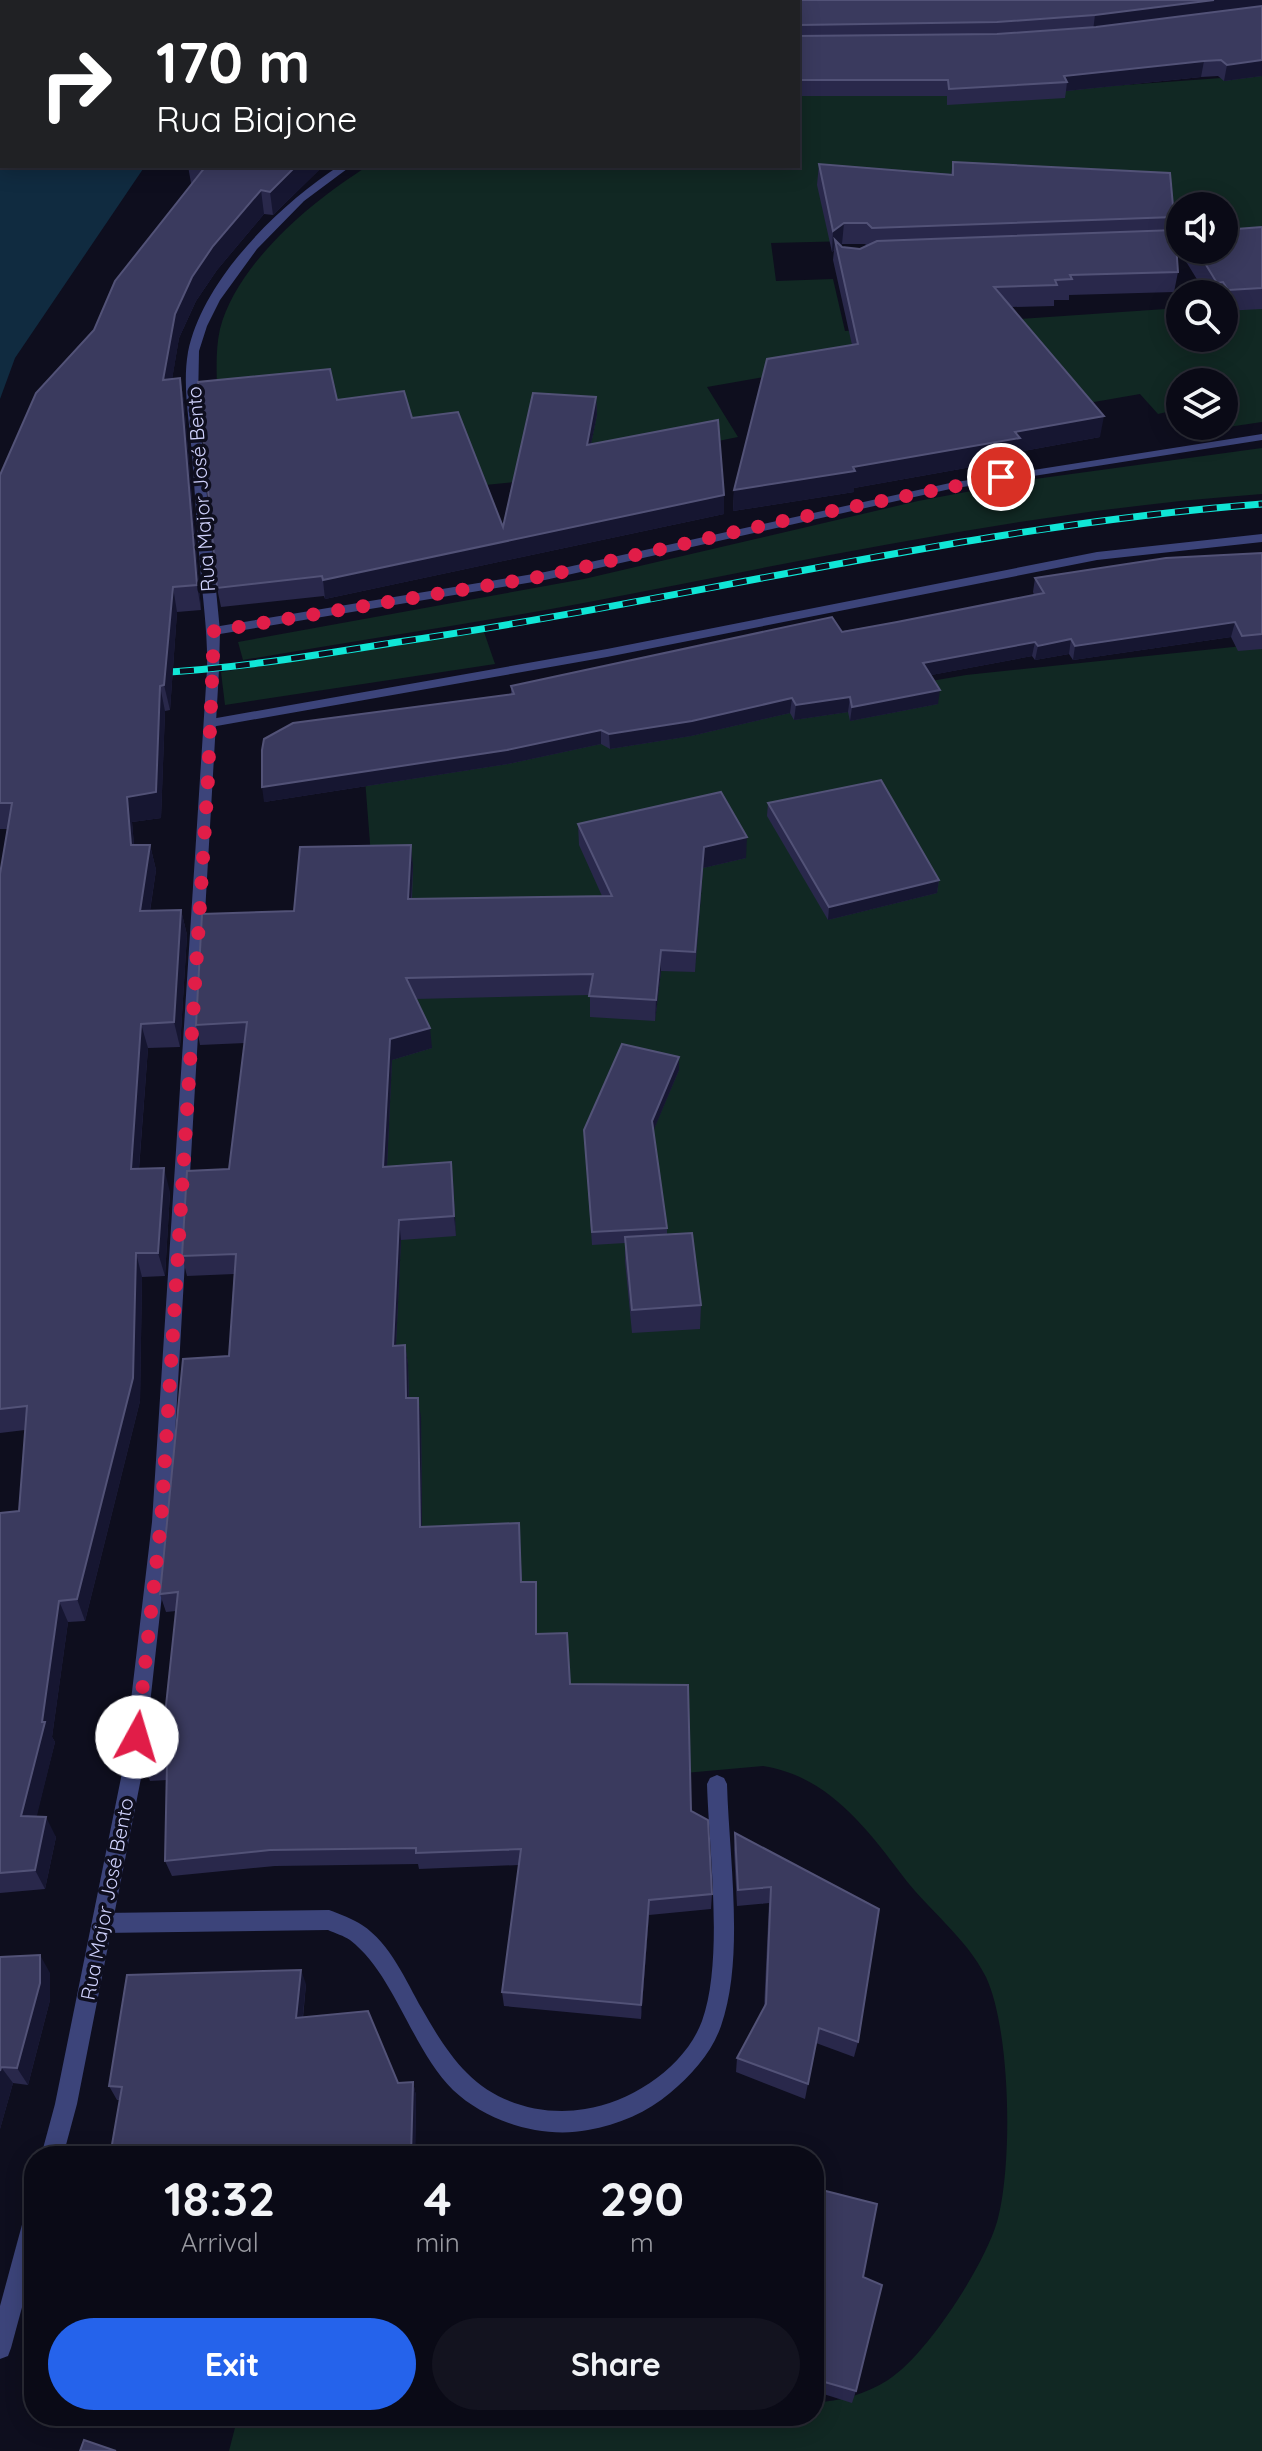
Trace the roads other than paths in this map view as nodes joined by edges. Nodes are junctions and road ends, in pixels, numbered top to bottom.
1 (343, 168) edge
2 (1262, 437) edge
3 (1262, 538) edge
4 (214, 631) junction
5 (211, 723) junction
6 (717, 1784) dead end
7 (102, 1923) junction
8 (54, 2146) edge
9 (24, 2258) edge
10 (0, 2348) edge

1 - 4 street, Rua Major José Bento
2 - 4 street
3 - 5 street
4 - 5 street, Rua Major José Bento
5 - 7 street, Rua Major José Bento
6 - 7 street
7 - 8 street, Rua Major José Bento
9 - 10 street

